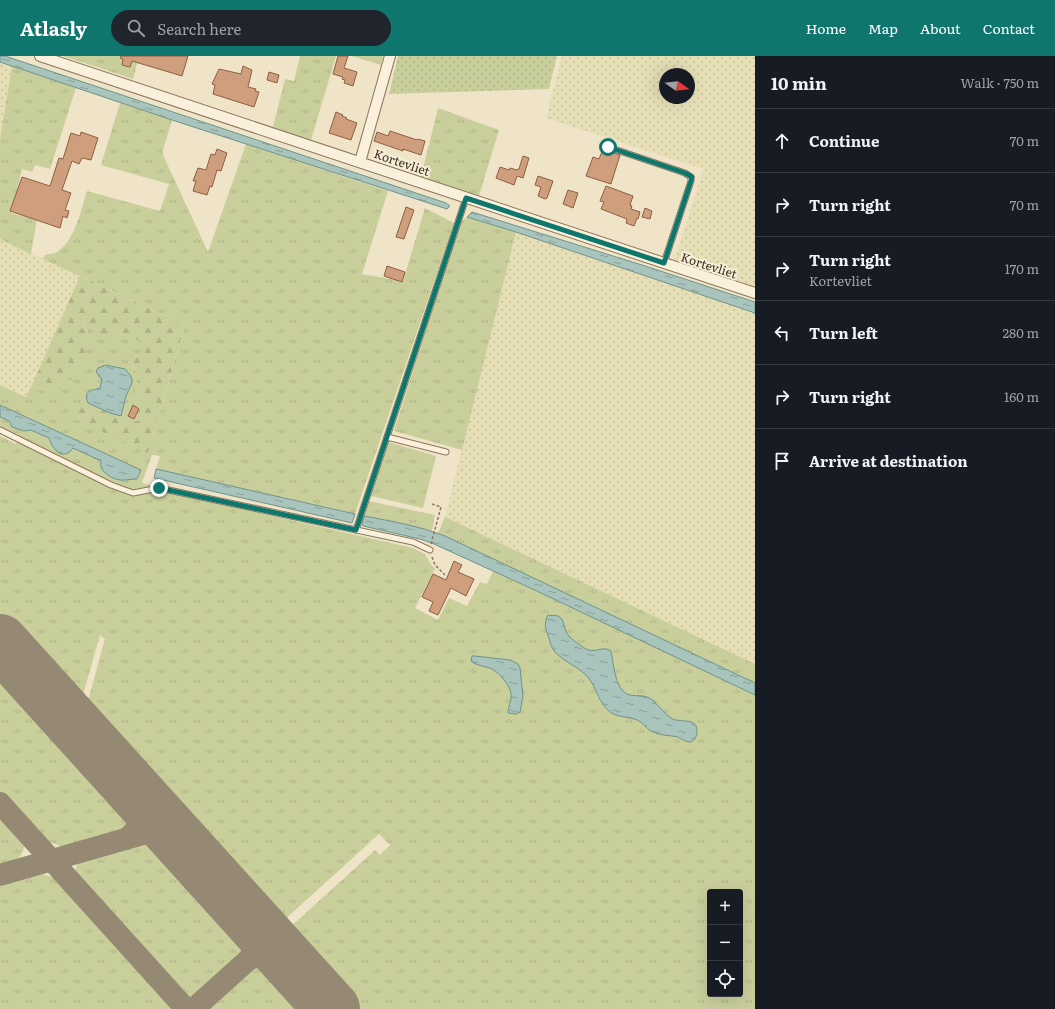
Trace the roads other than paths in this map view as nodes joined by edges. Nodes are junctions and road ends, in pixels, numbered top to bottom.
1 (40, 56) edge
2 (390, 56) edge
3 (608, 147) dead end
4 (360, 162) junction
5 (466, 198) junction
6 (664, 263) junction
7 (755, 293) edge
8 (0, 430) edge
9 (387, 437) junction
10 (446, 452) dead end
11 (356, 530) junction
12 (430, 550) road end

1 - 4 street, Kortevliet
2 - 4 street
3 - 6 lane
4 - 5 street, Kortevliet
5 - 6 street, Kortevliet
5 - 9 lane
6 - 7 street, Kortevliet
8 - 11 lane
9 - 10 lane
9 - 11 lane
11 - 12 lane

